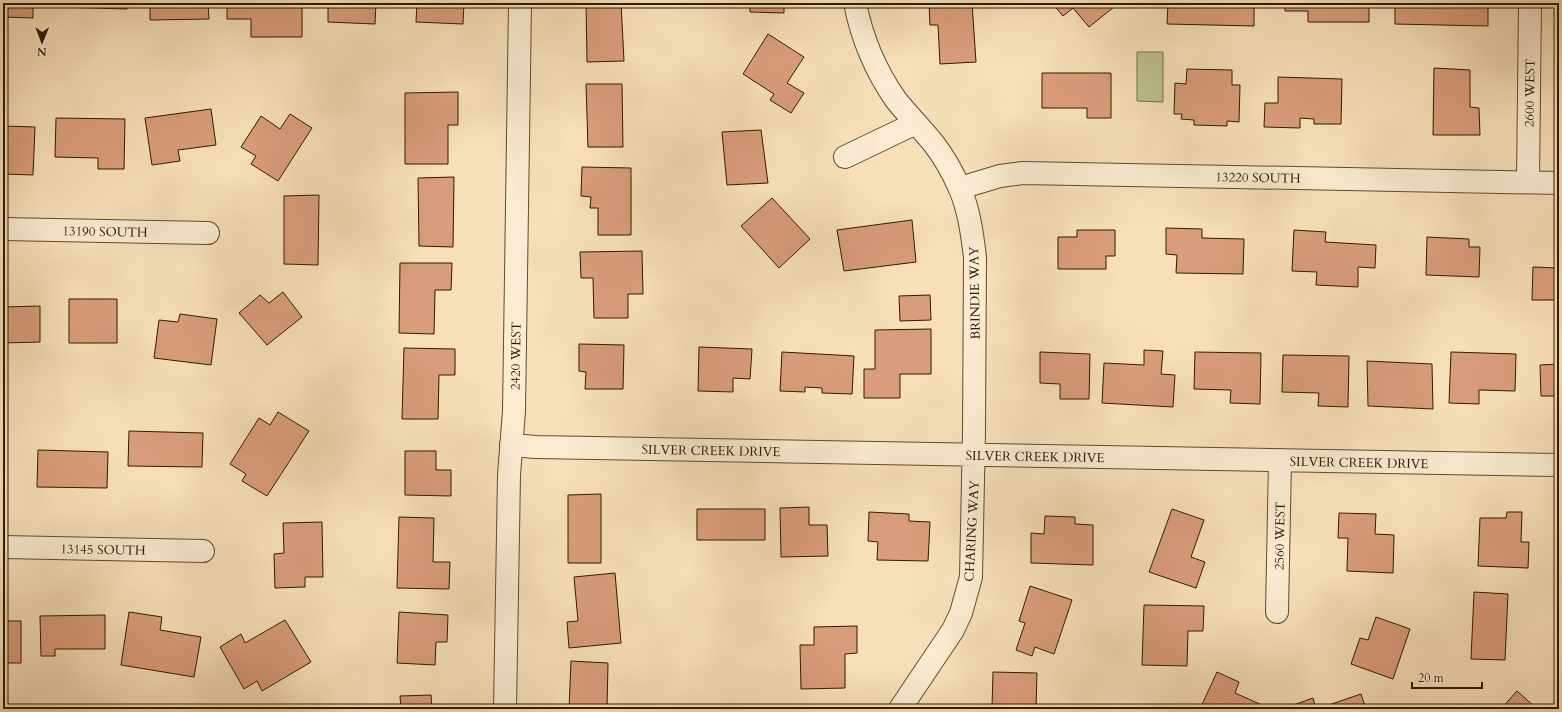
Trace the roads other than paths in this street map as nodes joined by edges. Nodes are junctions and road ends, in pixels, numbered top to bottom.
1 (520, 3) edge
2 (855, 3) edge
3 (1530, 3) edge
4 (916, 123) junction
5 (845, 157) dead end
6 (1528, 182) junction
7 (1559, 183) edge
8 (960, 188) junction
9 (3, 229) edge
10 (208, 233) dead end
11 (511, 445) junction
12 (974, 455) junction
13 (1280, 460) junction
14 (1559, 465) edge
15 (3, 547) edge
16 (203, 551) dead end
17 (1277, 612) dead end
18 (505, 709) edge
19 (900, 709) edge

1 - 11 street, 2420 WEST
2 - 4 street, BRINDIE WAY
3 - 6 street, 2600 WEST
4 - 5 street
4 - 8 street, BRINDIE WAY
6 - 7 street, 13220 SOUTH
6 - 8 street, 13220 SOUTH
8 - 12 street, BRINDIE WAY
9 - 10 street, 13190 SOUTH
11 - 12 street, SILVER CREEK DRIVE
11 - 18 street, 2420 WEST
12 - 13 street, SILVER CREEK DRIVE
12 - 19 street, CHARING WAY
13 - 14 street, SILVER CREEK DRIVE
13 - 17 street, 2560 WEST
15 - 16 street, 13145 SOUTH

